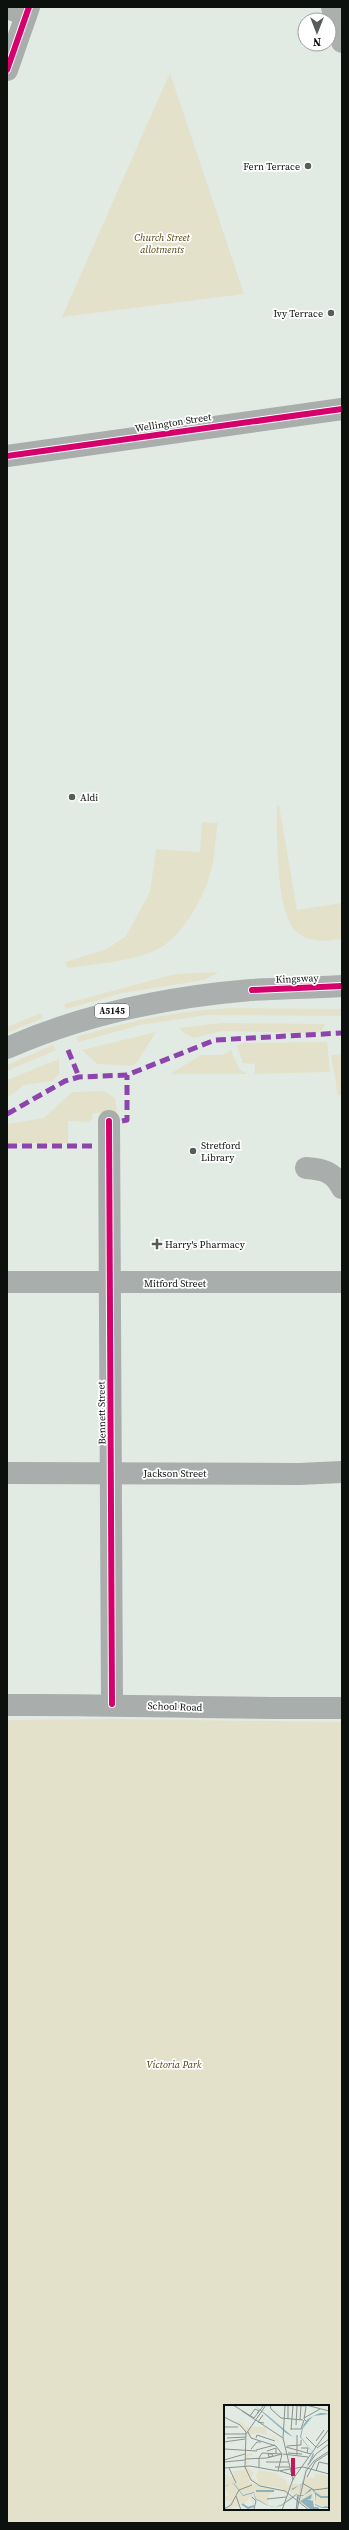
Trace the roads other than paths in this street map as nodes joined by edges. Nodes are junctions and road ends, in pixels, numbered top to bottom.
1 (332, 7) edge
2 (21, 10) edge
3 (342, 42) edge
4 (7, 70) edge
5 (342, 409) edge
6 (7, 456) edge
7 (342, 986) edge
8 (7, 1048) edge
9 (109, 1121) dead end
10 (306, 1168) dead end
11 (342, 1188) edge
12 (7, 1282) edge
13 (342, 1282) edge
14 (110, 1283) junction
15 (342, 1472) edge
16 (7, 1473) edge
17 (112, 1473) junction
18 (112, 1704) junction
19 (7, 1705) edge
20 (342, 1708) edge

1 - 3 main road
2 - 4 street
5 - 6 street, Wellington Street
7 - 8 main road, Kingsway / A5145
9 - 14 street, Bennett Street
10 - 11 street
12 - 14 street, Mitford Street
13 - 14 street, Mitford Street
14 - 17 street, Bennett Street
15 - 17 street, Jackson Street
16 - 17 street, Jackson Street
17 - 18 street, Bennett Street
18 - 19 street, School Road
18 - 20 street, School Road

